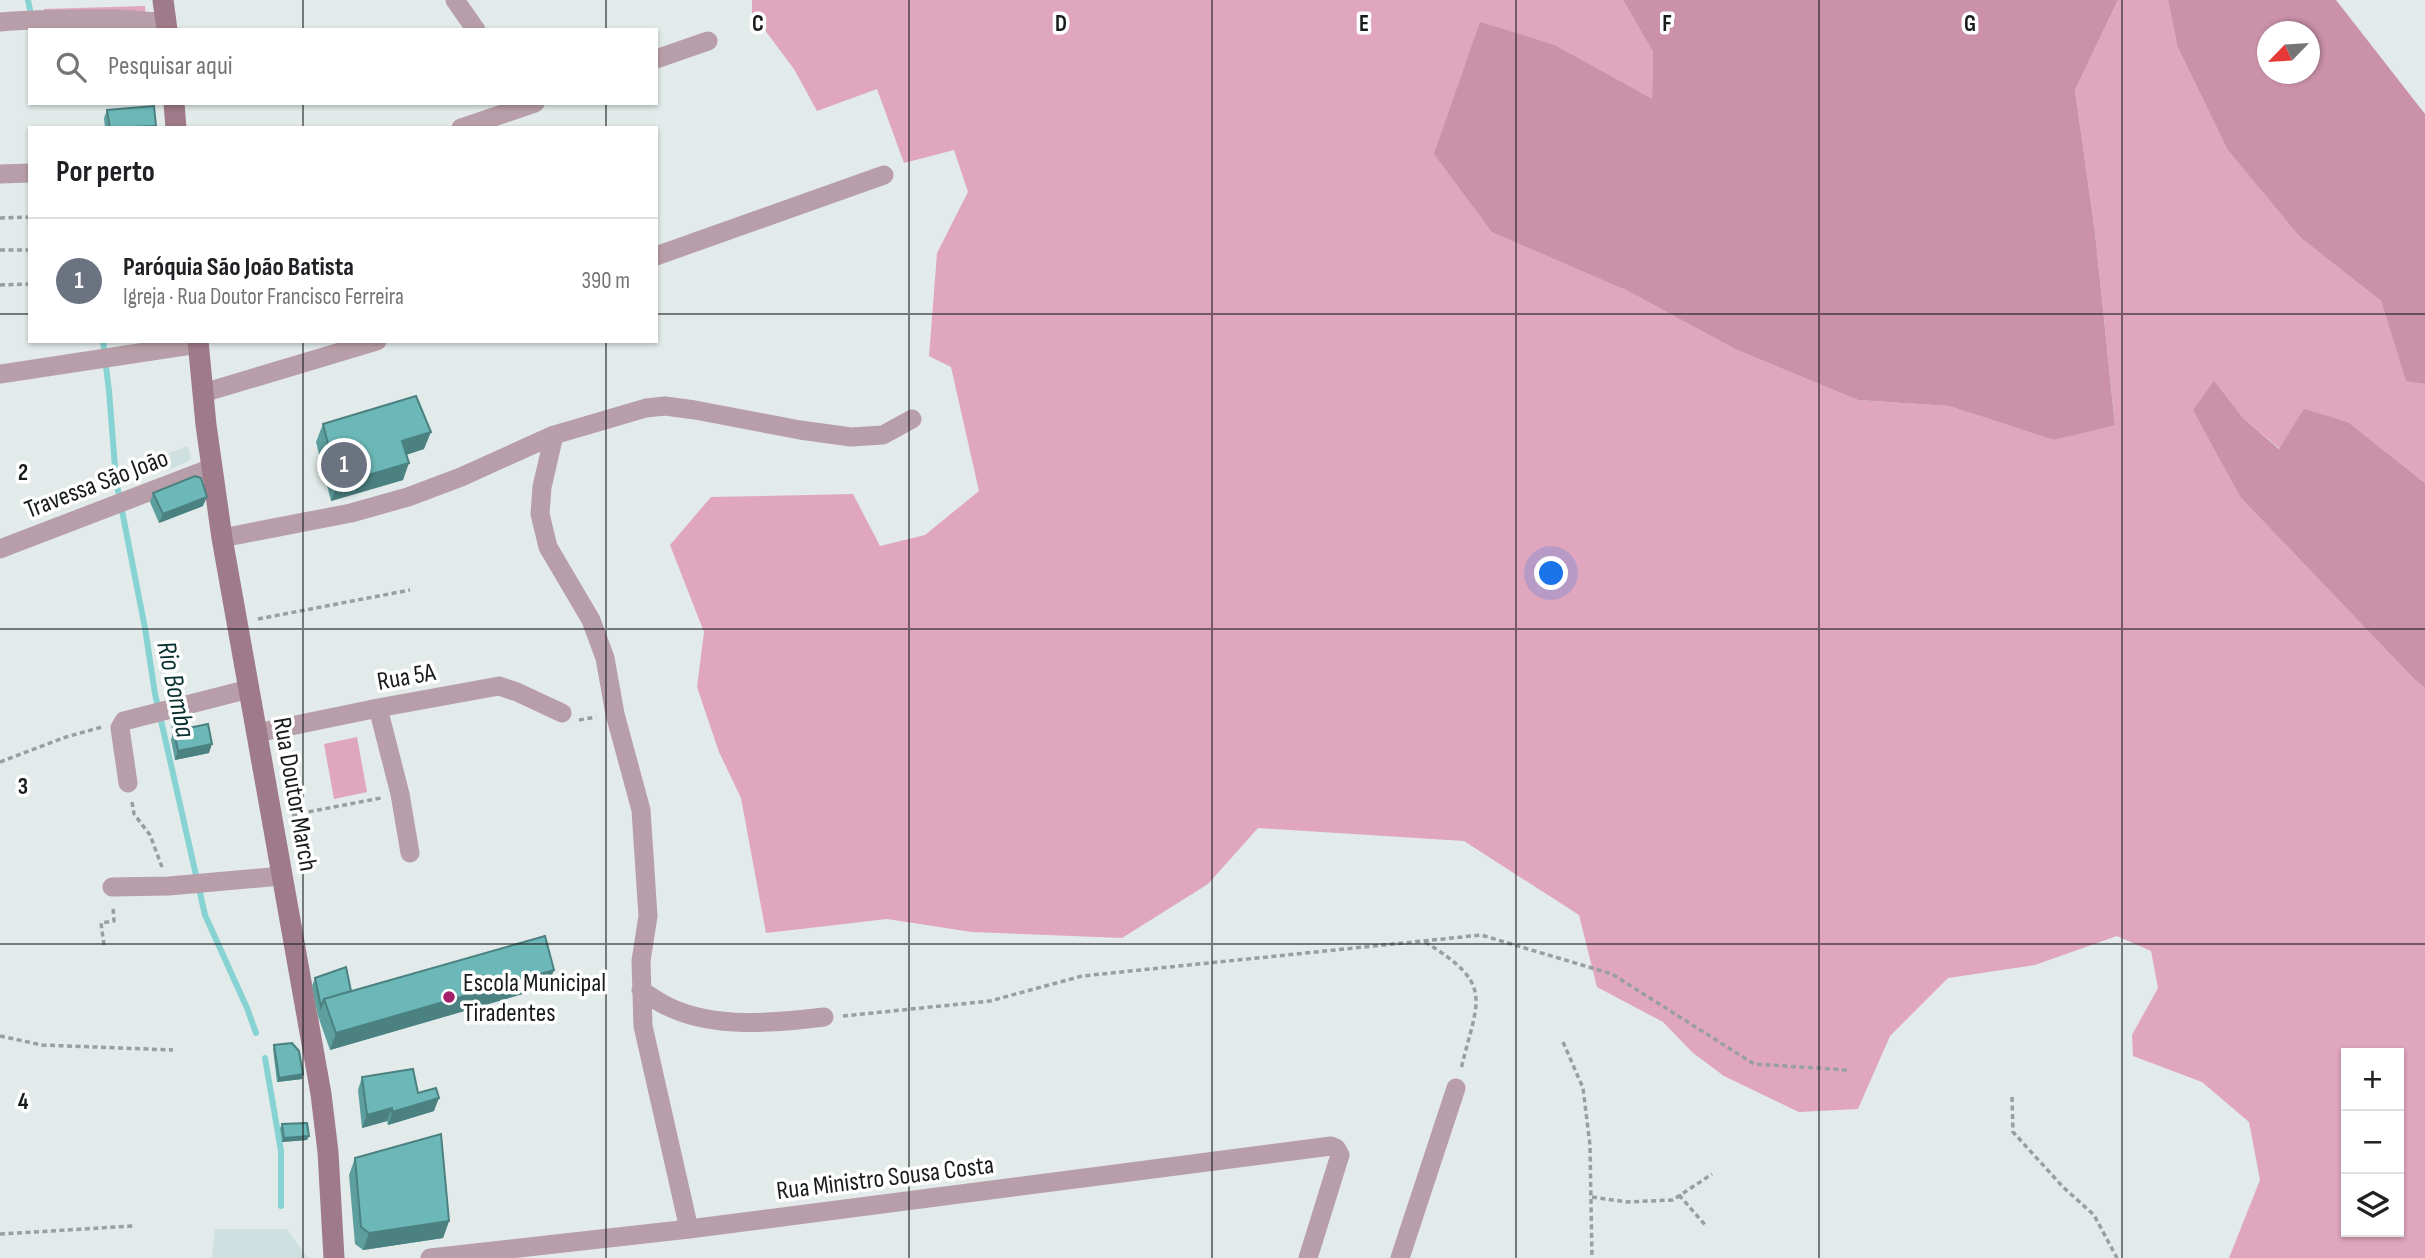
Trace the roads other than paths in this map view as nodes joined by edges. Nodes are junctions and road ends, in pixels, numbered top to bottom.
1 (163, 0) edge
2 (455, 0) edge
3 (0, 22) edge
4 (166, 26) edge
5 (475, 28) edge
6 (708, 41) dead end
7 (658, 58) edge
8 (174, 105) edge
9 (528, 105) edge
10 (176, 126) edge
11 (467, 126) edge
12 (28, 173) edge
13 (0, 174) edge
14 (884, 175) dead end
15 (658, 255) edge
16 (192, 343) edge
17 (198, 343) edge
18 (370, 343) edge
19 (0, 374) edge
20 (203, 393) junction
21 (912, 419) dead end
22 (554, 435) junction
23 (211, 468) junction
24 (222, 538) junction
25 (0, 549) edge
26 (249, 689) junction
27 (379, 708) junction
28 (562, 713) road end
29 (257, 733) junction
30 (128, 783) road end
31 (410, 853) dead end
32 (282, 876) junction
33 (112, 887) road end
34 (642, 990) junction
35 (824, 1017) road end
36 (1456, 1088) road end
37 (689, 1229) junction
38 (334, 1258) edge
39 (430, 1258) edge
40 (1308, 1258) edge
41 (1401, 1258) edge

1 - 4 main road
2 - 5 street
3 - 4 street
6 - 7 street
8 - 10 main road
9 - 11 street
12 - 13 street
14 - 15 street
16 - 19 street
17 - 20 main road, Rua Doutor March
18 - 20 street
20 - 23 main road, Rua Doutor March
21 - 22 street
22 - 24 street
22 - 34 street
23 - 24 main road, Rua Doutor March
23 - 25 street, Travessa São João
24 - 26 main road, Rua Doutor March
26 - 29 main road, Rua Doutor March
26 - 30 street
27 - 28 street, Rua 5A
27 - 29 street, Rua 5A
27 - 31 street
29 - 32 main road, Rua Doutor March
32 - 33 street
32 - 38 main road, Rua Doutor March
34 - 35 street
34 - 37 street
36 - 41 street
37 - 39 street, Rua Ministro Sousa Costa
37 - 40 street, Rua Ministro Sousa Costa

